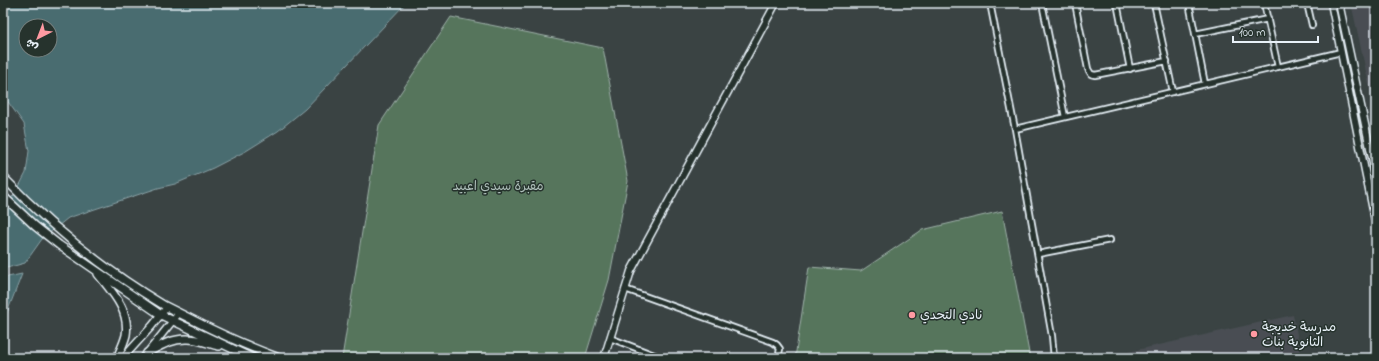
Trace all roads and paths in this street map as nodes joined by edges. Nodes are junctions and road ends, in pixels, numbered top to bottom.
1 (776, 3) edge
2 (990, 3) edge
3 (1042, 3) edge
4 (1075, 3) edge
5 (1117, 3) edge
6 (1154, 3) edge
7 (1188, 3) edge
8 (1264, 3) edge
9 (1307, 3) edge
10 (1331, 3) edge
11 (1339, 3) edge
12 (1268, 19) junction
13 (1312, 25) dead end
14 (1195, 34) junction
15 (1341, 52) junction
16 (1167, 61) junction
17 (1278, 67) junction
18 (1130, 68) junction
19 (1205, 84) junction
20 (1173, 92) junction
21 (1065, 117) junction
22 (1015, 129) junction
23 (1376, 176) edge
24 (3, 178) edge
25 (3, 196) edge
26 (1376, 225) edge
27 (1110, 240) dead end
28 (1038, 254) junction
29 (91, 266) junction
30 (624, 290) junction
31 (167, 307) junction
32 (179, 313) junction
33 (161, 315) junction
34 (173, 320) junction
35 (610, 338) junction
36 (229, 347) junction
37 (145, 356) edge
38 (116, 358) edge
39 (122, 358) edge
40 (250, 358) edge
41 (278, 358) edge
42 (604, 358) edge
43 (662, 358) edge
44 (778, 358) edge
45 (1054, 358) edge

1 - 30 main road
2 - 22 street
3 - 21 street
4 - 18 street
5 - 18 street
6 - 16 street
7 - 14 street
8 - 12 street
9 - 13 street
10 - 15 main road
11 - 23 main road
12 - 14 street
12 - 17 street
14 - 19 street
15 - 17 street
15 - 26 main road
16 - 18 street
16 - 20 street
17 - 19 street
19 - 20 street
20 - 21 street
21 - 22 street
22 - 28 street
24 - 31 main road
25 - 29 main road
27 - 28 street
28 - 45 street
29 - 33 main road
29 - 38 main road
30 - 35 main road
30 - 44 street
31 - 32 main road
31 - 33 main road
32 - 34 main road
32 - 41 main road
33 - 34 main road
33 - 39 main road
34 - 36 main road
34 - 37 main road
35 - 42 main road
35 - 43 street
36 - 37 main road
36 - 40 main road

